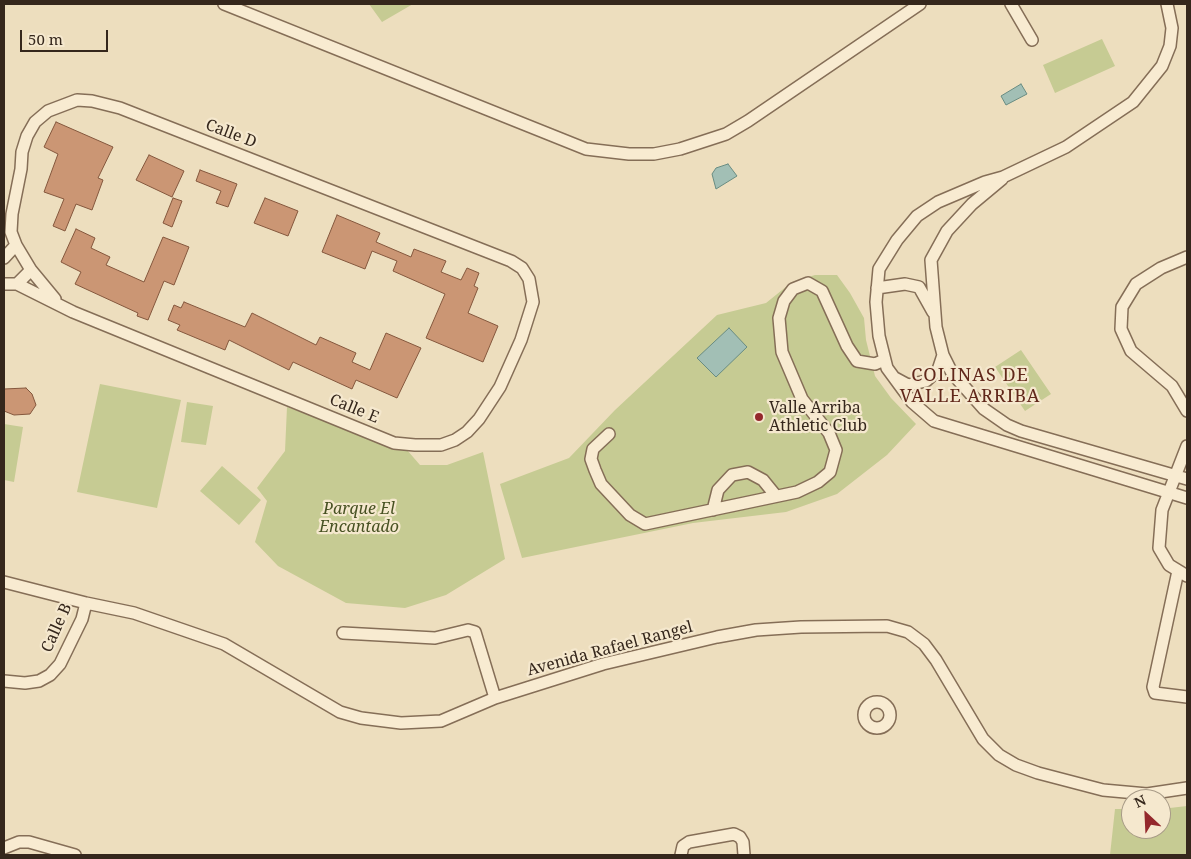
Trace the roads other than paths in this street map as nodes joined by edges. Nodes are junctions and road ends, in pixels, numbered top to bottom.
1 (224, 4) edge
2 (920, 4) edge
3 (1011, 4) edge
4 (1167, 4) edge
5 (1032, 40) dead end
6 (1004, 178) junction
7 (16, 245) junction
8 (1187, 257) edge
9 (4, 258) edge
10 (31, 270) junction
11 (529, 279) joint
12 (4, 284) edge
13 (17, 284) junction
14 (877, 288) junction
15 (73, 312) junction
16 (935, 316) junction
17 (943, 355) junction
18 (884, 360) junction
19 (892, 375) junction
20 (1187, 411) edge
21 (609, 434) dead end
22 (1187, 446) edge
23 (1176, 475) junction
24 (1187, 479) edge
25 (1170, 492) junction
26 (776, 496) junction
27 (1187, 498) edge
28 (713, 510) junction
29 (1183, 573) edge
30 (4, 582) edge
31 (86, 603) junction
32 (343, 633) dead end
33 (4, 680) edge
34 (1187, 697) edge
35 (496, 698) junction
36 (1187, 788) edge
37 (4, 848) edge
38 (74, 855) edge
39 (681, 855) edge
40 (744, 855) edge

1 - 2 street
3 - 5 street
4 - 6 street
6 - 14 street
6 - 16 street
7 - 9 street
7 - 10 street, Calle D
7 - 11 street, Calle D
8 - 20 street
10 - 13 street
10 - 15 street, Calle E
11 - 15 street, Calle E
12 - 13 street
13 - 15 street, Calle E
14 - 16 street
14 - 18 street
16 - 17 street
17 - 19 street
17 - 23 street
18 - 19 street
18 - 26 street
19 - 25 street
21 - 28 street
22 - 23 street
23 - 24 street
23 - 25 street
25 - 27 street
25 - 29 street
26 - 28 street
26 - 28 street
29 - 34 street
30 - 31 street, Avenida Rafael Rangel
31 - 33 street, Calle B
31 - 35 street, Avenida Rafael Rangel
32 - 35 street
35 - 36 street, Avenida Rafael Rangel
37 - 38 street
39 - 40 street

